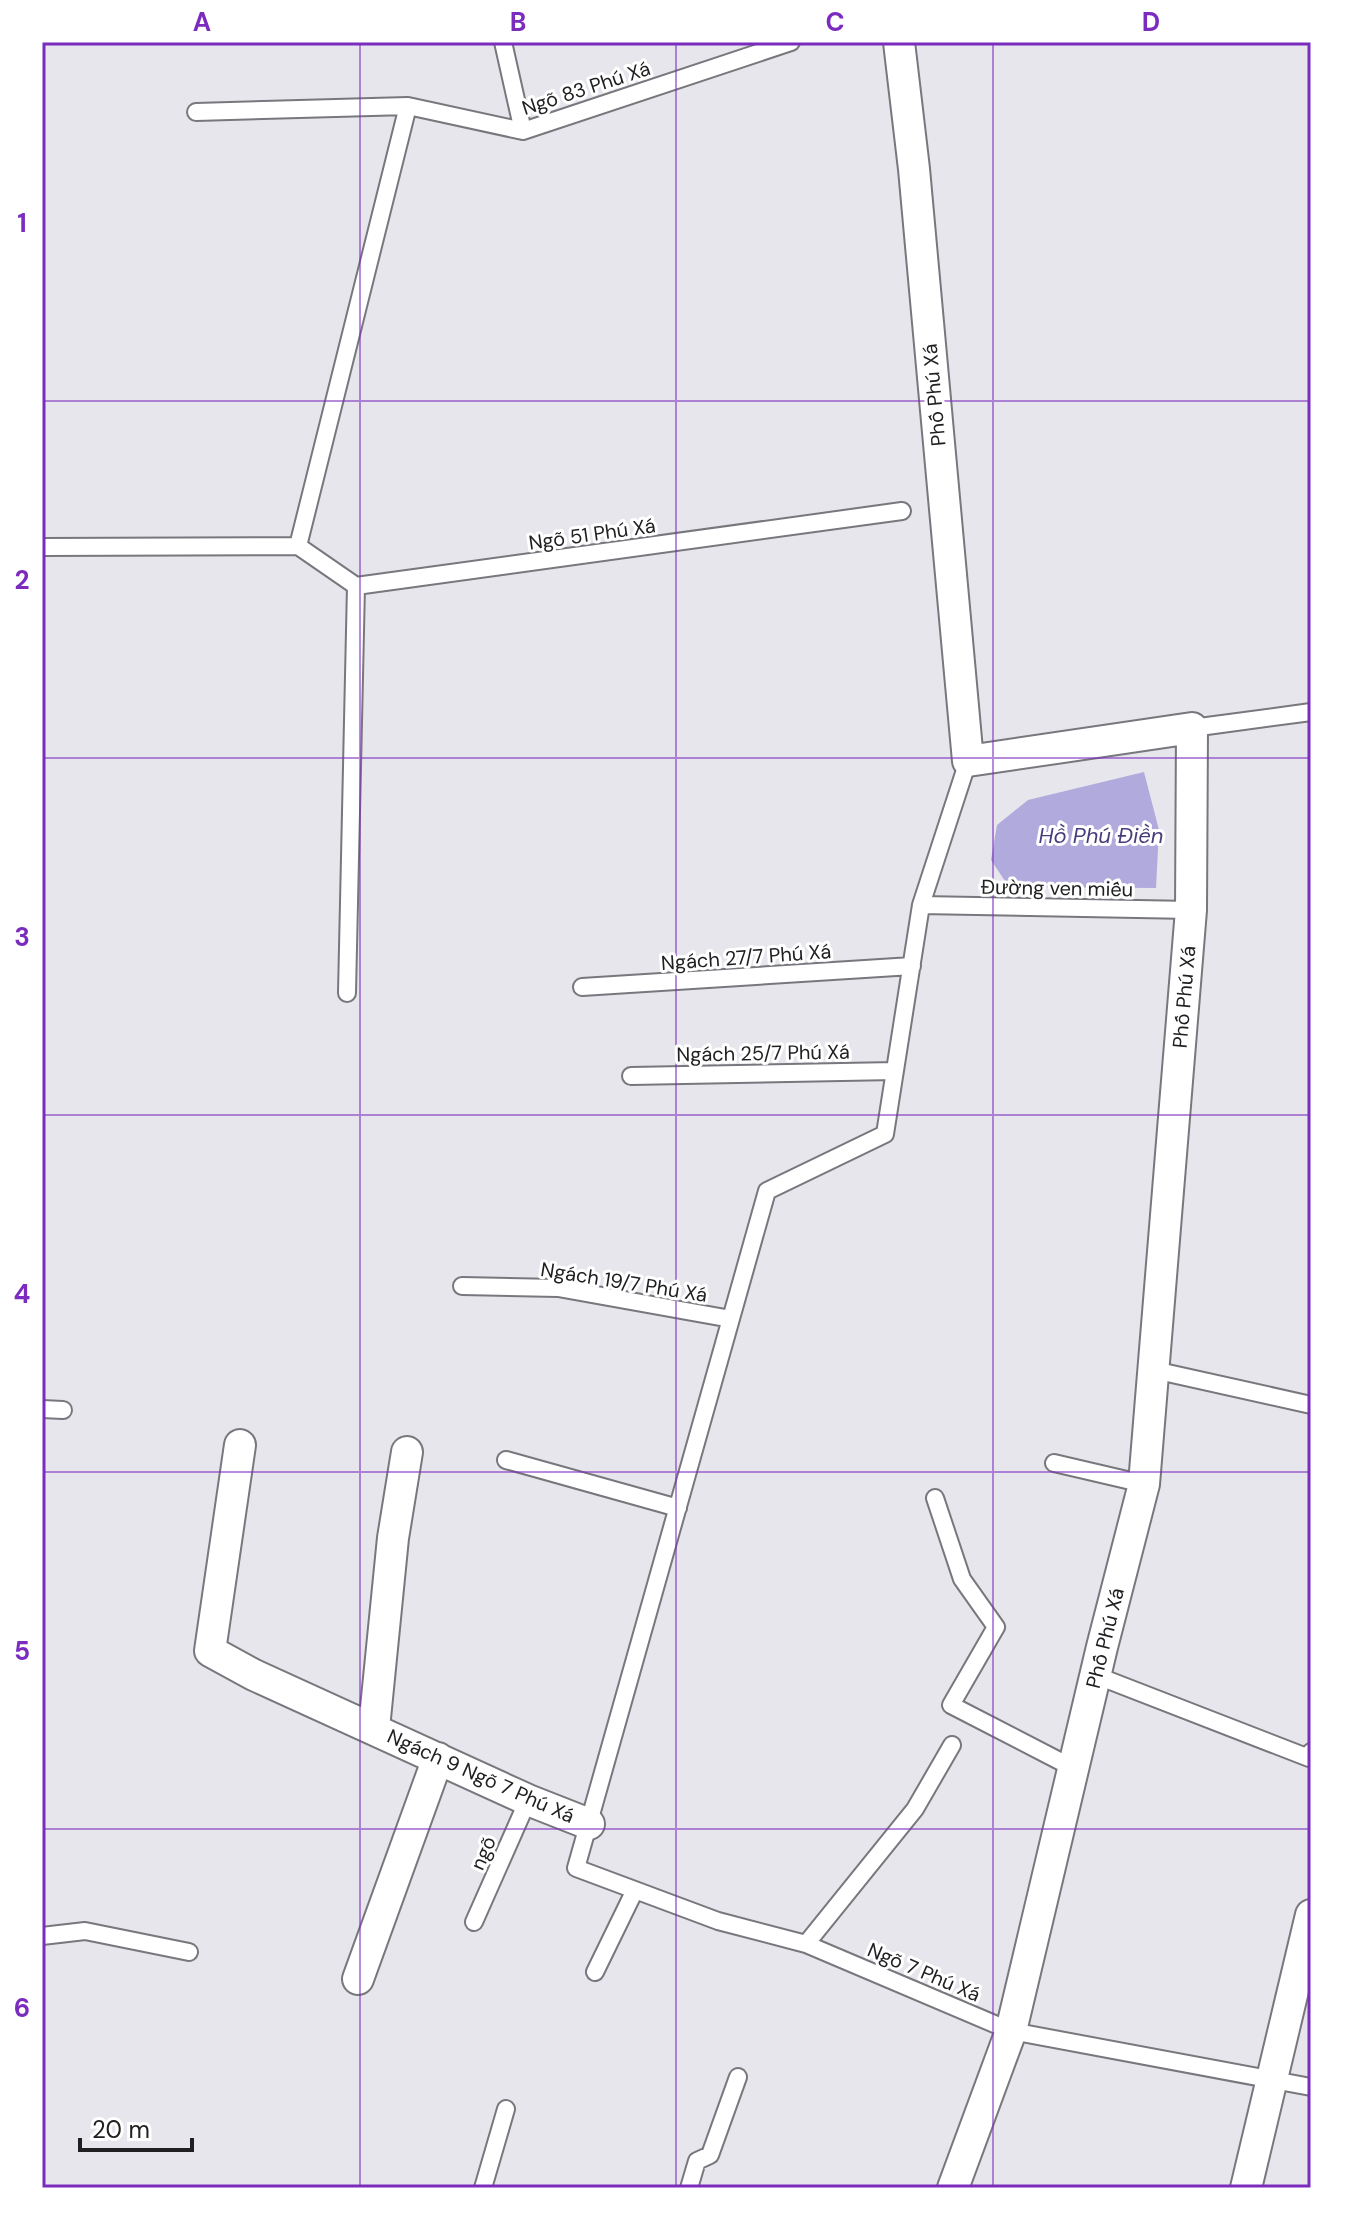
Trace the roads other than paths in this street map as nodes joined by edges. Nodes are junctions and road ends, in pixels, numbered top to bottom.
1 (503, 42) edge
2 (791, 42) edge
3 (899, 42) edge
4 (408, 106) junction
5 (196, 112) dead end
6 (523, 131) junction
7 (902, 511) dead end
8 (298, 546) junction
9 (42, 547) edge
10 (356, 586) junction
11 (1311, 712) edge
12 (1192, 728) junction
13 (968, 761) junction
14 (921, 905) junction
15 (1191, 910) junction
16 (912, 966) junction
17 (582, 987) dead end
18 (347, 993) dead end
19 (895, 1071) junction
20 (631, 1076) dead end
21 (462, 1286) dead end
22 (731, 1319) junction
23 (1154, 1370) junction
24 (1311, 1405) edge
25 (42, 1409) edge
26 (63, 1410) dead end
27 (240, 1445) dead end
28 (407, 1452) dead end
29 (506, 1460) dead end
30 (1054, 1463) dead end
31 (1144, 1484) junction
32 (935, 1498) dead end
33 (678, 1508) junction
34 (1095, 1675) junction
35 (374, 1728) junction
36 (952, 1745) dead end
37 (1311, 1752) edge
38 (438, 1758) junction
39 (1073, 1768) junction
40 (528, 1800) junction
41 (589, 1824) junction
42 (635, 1890) junction
43 (1311, 1915) edge
44 (474, 1922) dead end
45 (42, 1936) edge
46 (806, 1944) junction
47 (189, 1952) dead end
48 (595, 1972) dead end
49 (358, 1979) dead end
50 (1011, 2031) junction
51 (738, 2077) dead end
52 (1273, 2080) junction
53 (1311, 2087) edge
54 (506, 2109) dead end
55 (483, 2188) edge
56 (689, 2188) edge
57 (953, 2188) edge
58 (1246, 2188) edge

1 - 6 lane
2 - 6 lane, Ngõ 83 Phú Xá
3 - 13 street, Phố Phú Xá
4 - 5 lane, Ngõ 83 Phú Xá
4 - 6 lane, Ngõ 83 Phú Xá
4 - 8 lane
7 - 10 lane, Ngõ 51 Phú Xá
8 - 9 lane
8 - 10 lane
10 - 18 lane
11 - 12 lane
12 - 13 street
12 - 15 street, Phố Phú Xá
13 - 14 lane
14 - 15 lane, Đường ven miếu
14 - 16 lane
15 - 23 street, Phố Phú Xá
16 - 17 lane, Ngách 27/7 Phú Xá
16 - 19 lane
19 - 20 lane, Ngách 25/7 Phú Xá
19 - 22 lane
21 - 22 lane, Ngách 19/7 Phú Xá
22 - 33 lane
23 - 24 lane
23 - 31 street, Phố Phú Xá
25 - 26 lane
27 - 35 street, Ngách 9 Ngõ 7 Phú Xá
28 - 35 street
29 - 33 lane
30 - 31 lane
31 - 34 street, Phố Phú Xá
32 - 39 lane
33 - 41 lane
34 - 37 lane
34 - 39 street, Phố Phú Xá
35 - 38 street, Ngách 9 Ngõ 7 Phú Xá
36 - 46 lane
38 - 40 street, Ngách 9 Ngõ 7 Phú Xá
38 - 49 street
39 - 50 street, Phố Phú Xá
40 - 41 street, Ngách 9 Ngõ 7 Phú Xá
40 - 44 lane, ngõ
41 - 42 lane, Ngõ 7 Phú Xá
42 - 46 lane, Ngõ 7 Phú Xá
42 - 48 lane
43 - 52 street
45 - 47 lane
46 - 50 lane, Ngõ 7 Phú Xá
50 - 52 lane, Ngõ 7 Phú Xá
50 - 57 street, Phố Phú Xá
51 - 56 lane
52 - 53 lane, Ngõ 7 Phú Xá
52 - 58 street
54 - 55 lane

